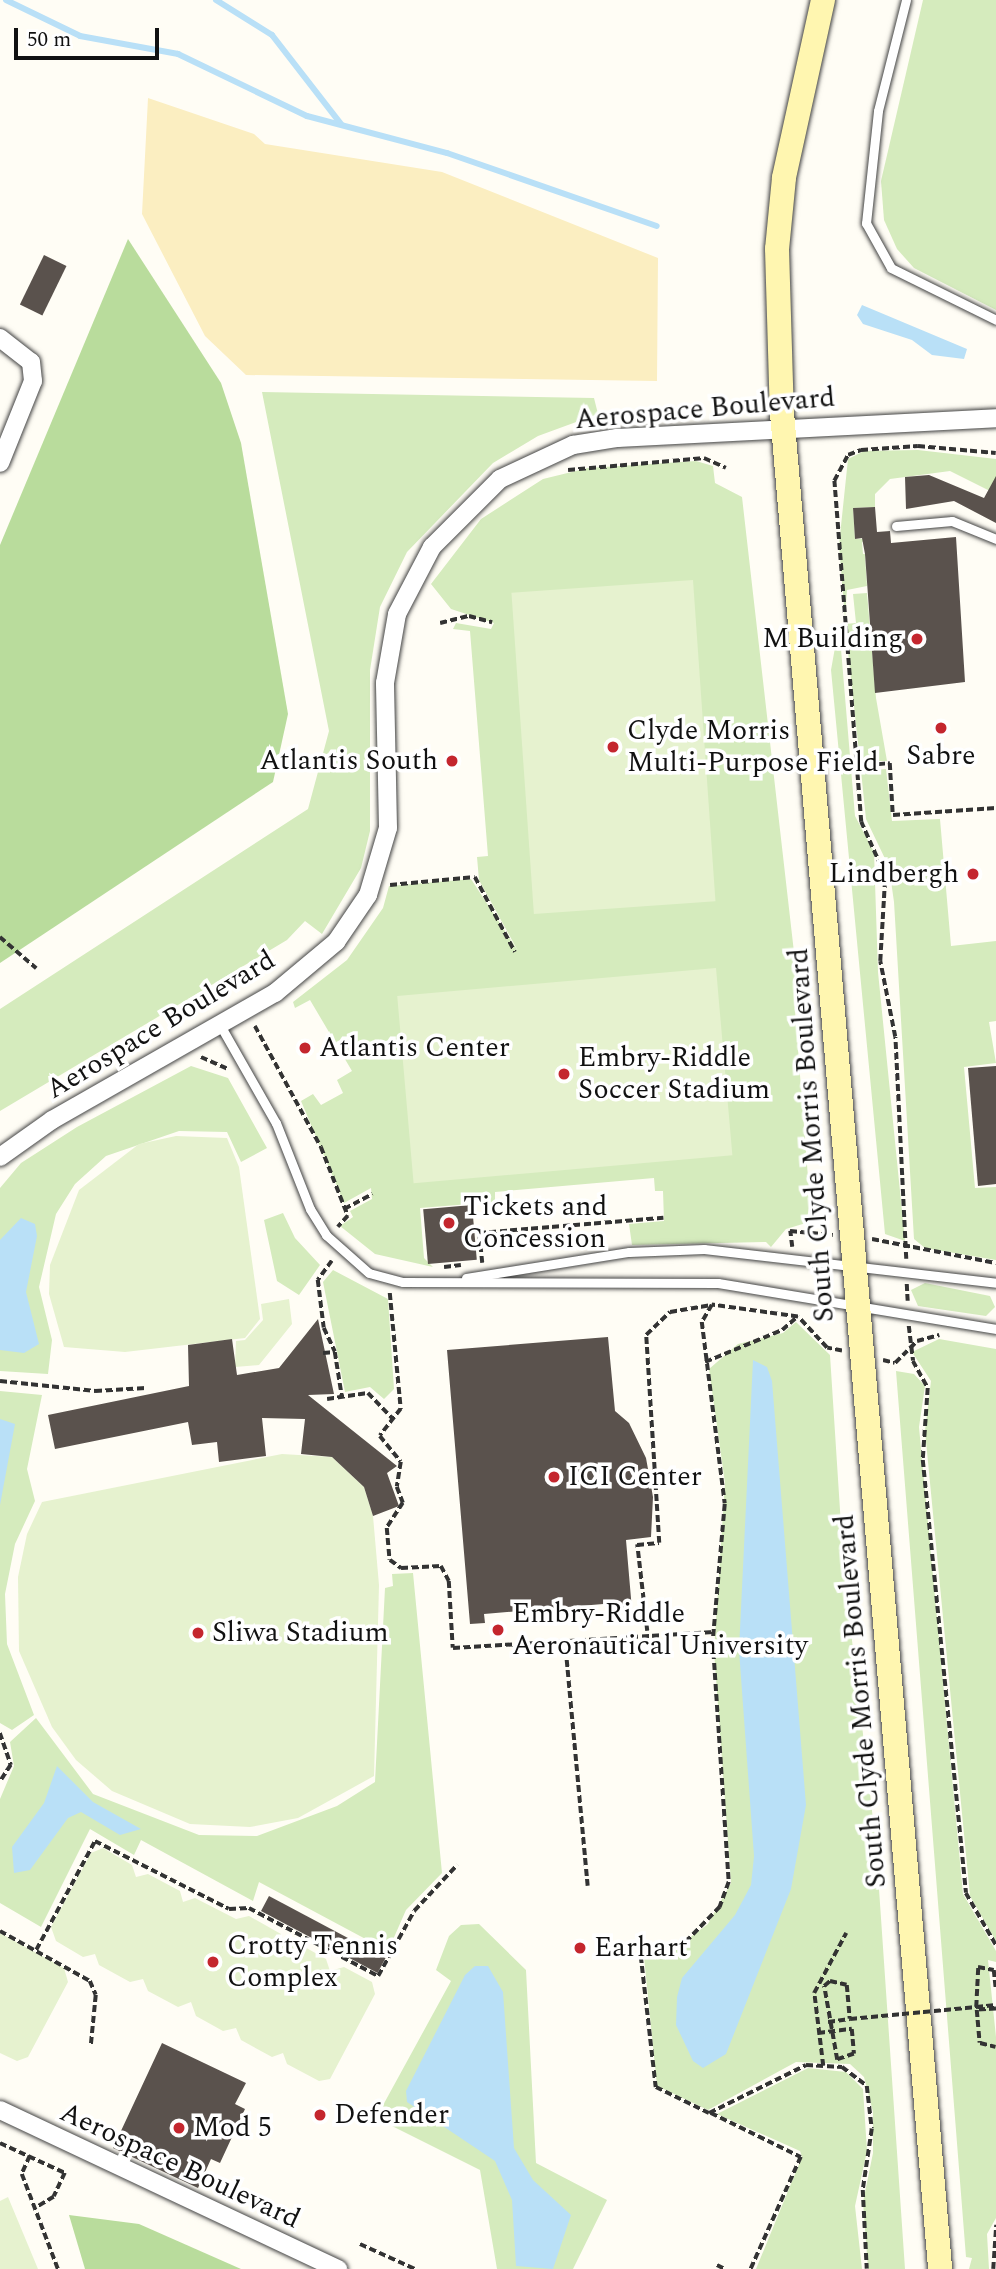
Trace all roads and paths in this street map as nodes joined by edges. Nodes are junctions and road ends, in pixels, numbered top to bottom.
1 (823, 0) edge
2 (906, 0) edge
3 (996, 320) edge
4 (0, 338) edge
5 (996, 418) edge
6 (783, 427) junction
7 (996, 453) edge
8 (0, 463) edge
9 (726, 468) dead end
10 (562, 472) dead end
11 (896, 526) dead end
12 (996, 540) edge
13 (492, 622) dead end
14 (440, 623) dead end
15 (857, 766) junction
16 (996, 808) edge
17 (392, 872) dead end
18 (389, 885) junction
19 (384, 894) dead end
20 (0, 937) edge
21 (515, 952) dead end
22 (36, 968) dead end
23 (264, 1019) dead end
24 (219, 1025) junction
25 (256, 1026) junction
26 (229, 1041) junction
27 (191, 1057) dead end
28 (199, 1057) junction
29 (234, 1079) dead end
30 (0, 1157) edge
31 (372, 1194) dead end
32 (344, 1209) junction
33 (663, 1218) dead end
34 (344, 1235) dead end
35 (327, 1256) dead end
36 (851, 1262) junction
37 (431, 1268) dead end
38 (907, 1270) junction
39 (443, 1282) junction
40 (996, 1283) edge
41 (379, 1288) dead end
42 (712, 1305) junction
43 (854, 1309) junction
44 (909, 1316) junction
45 (996, 1329) edge
46 (955, 1337) dead end
47 (910, 1349) junction
48 (335, 1352) junction
49 (323, 1353) dead end
50 (859, 1355) junction
51 (0, 1381) edge
52 (146, 1388) dead end
53 (342, 1396) junction
54 (327, 1399) dead end
55 (392, 1419) junction
56 (636, 1539) dead end
57 (637, 1545) junction
58 (647, 1632) junction
59 (714, 1632) junction
60 (565, 1639) junction
61 (0, 1733) edge
62 (0, 1782) edge
63 (457, 1865) dead end
64 (588, 1886) dead end
65 (0, 1931) edge
66 (845, 1933) dead end
67 (996, 1945) edge
68 (36, 1950) junction
69 (996, 1988) edge
70 (996, 2007) edge
71 (977, 2008) junction
72 (850, 2019) junction
73 (828, 2022) junction
74 (818, 2033) junction
75 (91, 2046) dead end
76 (996, 2047) edge
77 (823, 2066) junction
78 (0, 2110) edge
79 (711, 2113) junction
80 (0, 2143) edge
81 (30, 2157) junction
82 (34, 2209) junction
83 (996, 2225) edge
84 (360, 2244) dead end
85 (717, 2265) dead end
86 (58, 2269) edge
87 (338, 2269) edge
88 (415, 2269) edge
89 (725, 2269) edge
90 (751, 2269) edge
91 (867, 2269) edge
92 (940, 2269) edge
93 (993, 2269) edge

1 - 6 main road, South Clyde Morris Boulevard
2 - 3 lane
4 - 8 street
5 - 6 street, Aerospace Boulevard
6 - 24 street, Aerospace Boulevard
6 - 36 main road, South Clyde Morris Boulevard
7 - 15 path
9 - 10 path
11 - 12 lane
13 - 14 path
15 - 16 path
15 - 38 path
17 - 18 path
18 - 19 path
18 - 21 path
20 - 22 path
23 - 25 path
24 - 26 lane
24 - 30 street, Aerospace Boulevard
25 - 26 path
25 - 32 path
26 - 28 path
26 - 39 lane
27 - 28 path
28 - 29 path
31 - 32 path
32 - 34 path
33 - 37 path
35 - 48 path
36 - 38 lane
36 - 39 lane
36 - 43 main road, South Clyde Morris Boulevard
38 - 40 lane
38 - 44 path
39 - 43 lane
41 - 55 path
42 - 50 path
42 - 57 path
42 - 59 path
43 - 44 lane
43 - 50 main road, South Clyde Morris Boulevard
44 - 45 lane
44 - 47 path
46 - 47 path
47 - 50 path
47 - 67 path
48 - 49 path
48 - 53 path
50 - 92 main road, South Clyde Morris Boulevard
51 - 52 path
53 - 54 path
53 - 55 path
55 - 60 path
56 - 57 path
57 - 58 path
58 - 59 path
58 - 60 path
59 - 79 path
60 - 64 path
61 - 62 path
63 - 68 path
65 - 68 path
66 - 74 path
68 - 75 path
69 - 71 path, bridge
70 - 71 path
71 - 72 path, bridge
71 - 76 path
72 - 73 path
72 - 73 path, bridge
73 - 74 path, bridge
74 - 77 path
77 - 79 path
77 - 91 path
78 - 87 street, Aerospace Boulevard
79 - 90 path
80 - 81 path
81 - 82 path
81 - 82 path
82 - 86 path
83 - 93 path
84 - 88 path
85 - 89 path

